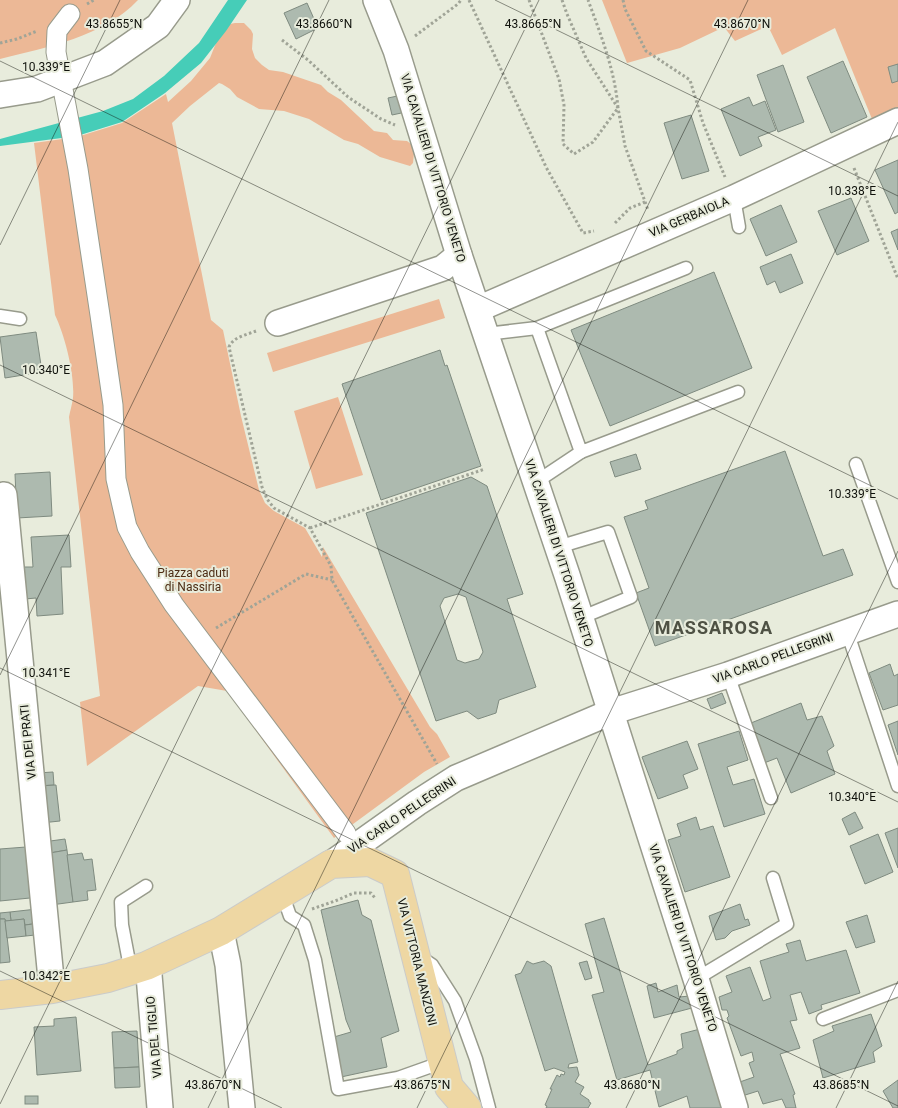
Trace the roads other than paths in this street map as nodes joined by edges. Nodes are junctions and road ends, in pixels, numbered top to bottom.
1 (177, 0) edge
2 (376, 0) edge
3 (70, 14) dead end
4 (60, 80) junction
5 (0, 94) edge
6 (898, 121) edge
7 (734, 198) junction
8 (738, 227) dead end
9 (459, 254) junction
10 (686, 268) dead end
11 (478, 309) junction
12 (0, 316) edge
13 (20, 319) dead end
14 (278, 323) road end
15 (537, 328) junction
16 (486, 334) junction
17 (738, 392) dead end
18 (581, 452) junction
19 (856, 464) dead end
20 (536, 482) junction
21 (4, 496) dead end
22 (558, 547) junction
23 (898, 582) edge
24 (898, 614) edge
25 (580, 618) junction
26 (847, 631) junction
27 (728, 675) junction
28 (611, 712) junction
29 (898, 786) edge
30 (771, 798) dead end
31 (346, 833) dead end
32 (331, 864) junction
33 (773, 878) dead end
34 (146, 886) dead end
35 (282, 893) junction
36 (221, 931) junction
37 (416, 954) junction
38 (139, 969) junction
39 (696, 979) junction
40 (52, 989) junction
41 (898, 990) edge
42 (0, 995) edge
43 (823, 1019) dead end
44 (443, 1062) junction
45 (160, 1108) edge
46 (242, 1108) edge
47 (468, 1108) edge
48 (489, 1108) edge
49 (735, 1108) edge

1 - 4 street
2 - 9 street, VIA CAVALIERI DI VITTORIO VENETO
3 - 4 street
4 - 5 street
4 - 31 street
6 - 7 street, VIA GERBAIOLA
7 - 8 lane
7 - 11 street, VIA GERBAIOLA
9 - 11 street, VIA CAVALIERI DI VITTORIO VENETO
9 - 14 street
10 - 15 lane
11 - 16 street, VIA CAVALIERI DI VITTORIO VENETO
12 - 13 lane
15 - 16 lane
15 - 18 lane
16 - 20 street, VIA CAVALIERI DI VITTORIO VENETO
17 - 18 lane
18 - 20 lane
19 - 23 lane
20 - 22 street, VIA CAVALIERI DI VITTORIO VENETO
21 - 40 street, VIA DEI PRATI
22 - 25 street, VIA CAVALIERI DI VITTORIO VENETO
22 - 25 lane
24 - 26 street, VIA CARLO PELLEGRINI
25 - 28 street, VIA CAVALIERI DI VITTORIO VENETO
26 - 27 street, VIA CARLO PELLEGRINI
26 - 29 lane
27 - 28 street, VIA CARLO PELLEGRINI
27 - 30 lane
28 - 32 street, VIA CARLO PELLEGRINI
28 - 39 street, VIA CAVALIERI DI VITTORIO VENETO
32 - 35 main road, VIA CARLO PELLEGRINI
32 - 37 main road, VIA VITTORIA MANZONI
33 - 39 lane
34 - 38 lane
35 - 36 main road, VIA CARLO PELLEGRINI
35 - 44 lane
36 - 38 main road, VIA CARLO PELLEGRINI
36 - 46 street
37 - 44 main road, VIA VITTORIA MANZONI
37 - 48 lane
38 - 40 main road, VIA CARLO PELLEGRINI
38 - 45 street, VIA DEL TIGLIO
39 - 49 street, VIA CAVALIERI DI VITTORIO VENETO
40 - 42 main road, VIA CARLO PELLEGRINI
41 - 43 lane
44 - 47 main road, VIA VITTORIA MANZONI

